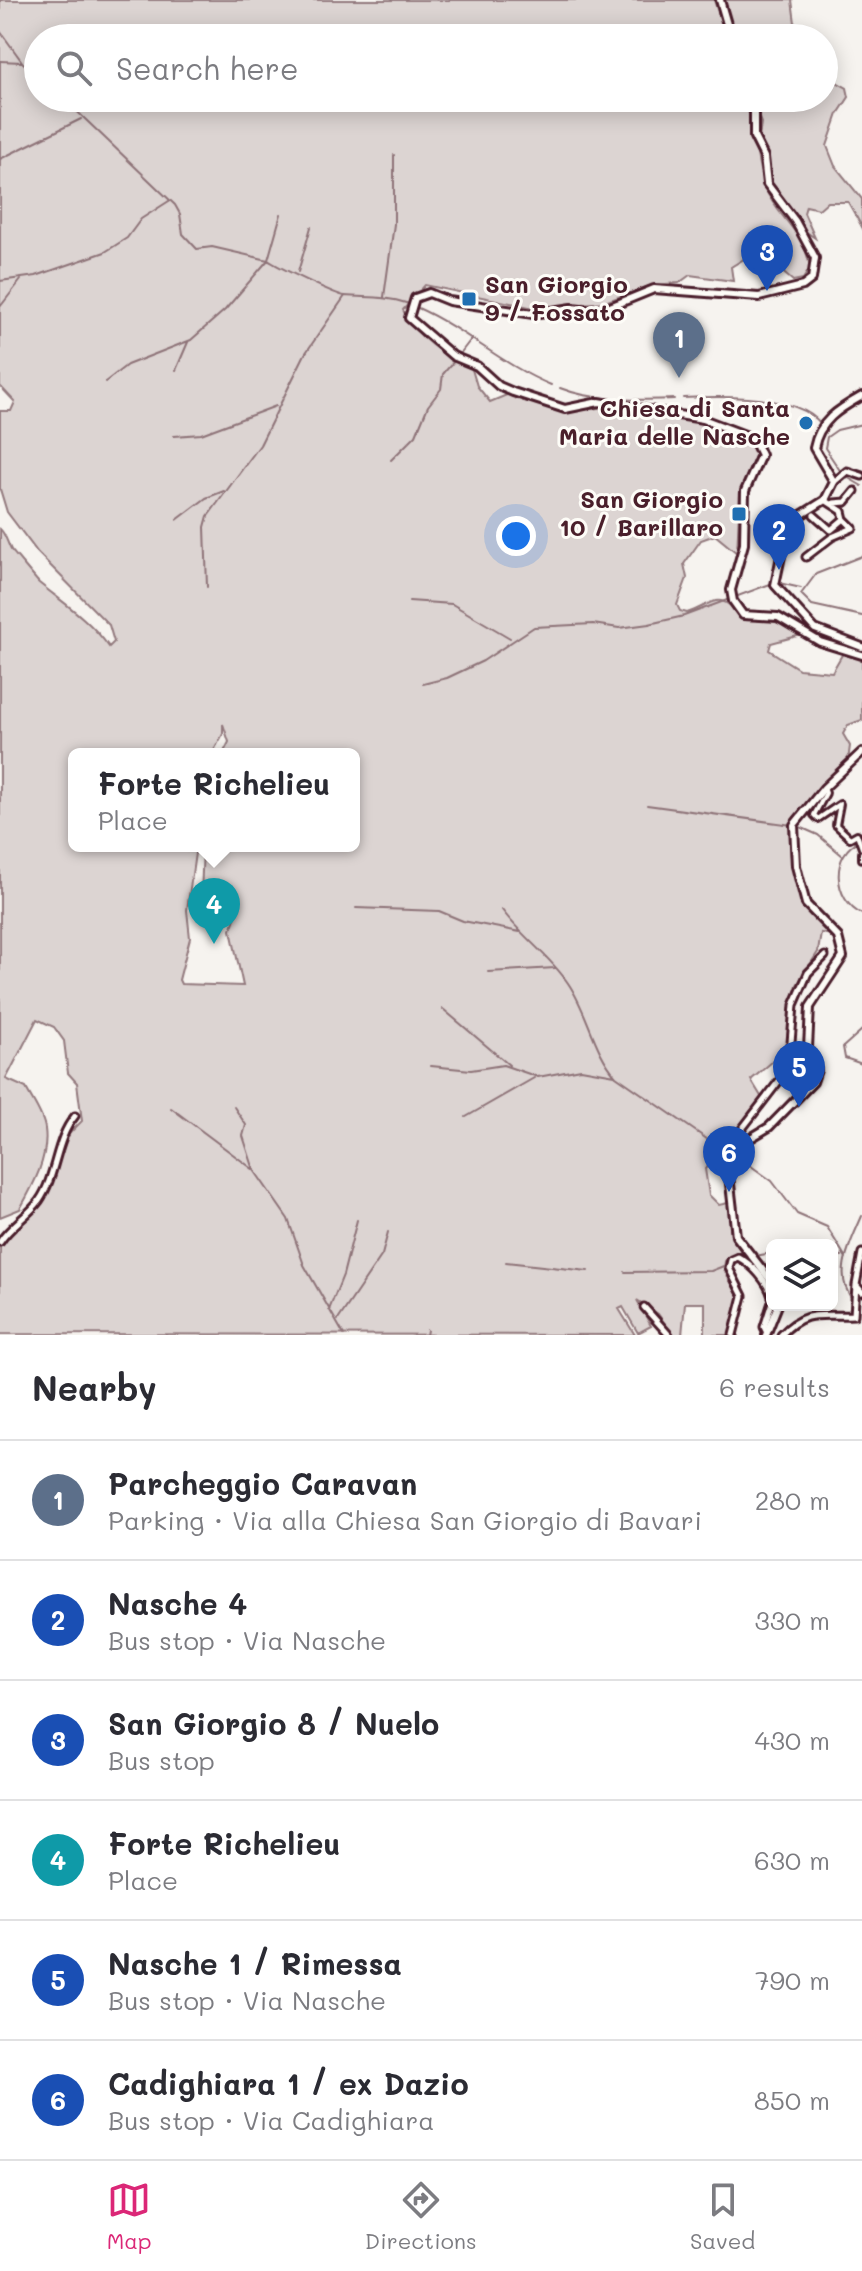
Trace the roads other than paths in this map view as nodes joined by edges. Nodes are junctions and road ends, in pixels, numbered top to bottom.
1 (720, 0) edge
2 (727, 24) edge
3 (754, 112) edge
4 (862, 396) edge
5 (862, 476) edge
6 (836, 481) junction
7 (855, 491) dead end
8 (827, 501) junction
9 (814, 515) dead end
10 (844, 519) junction
11 (806, 557) dead end
12 (862, 647) edge
13 (862, 655) edge
14 (862, 752) edge
15 (824, 788) junction
16 (862, 853) edge
17 (825, 956) dead end
18 (75, 1116) dead end
19 (734, 1148) junction
20 (0, 1242) edge
21 (862, 1253) edge
22 (766, 1274) edge
23 (766, 1284) edge
24 (858, 1289) edge
25 (644, 1307) dead end
26 (769, 1311) edge
27 (776, 1311) edge
28 (767, 1334) edge
29 (669, 1335) edge
30 (733, 1335) edge
31 (781, 1335) edge

1 - 2 street
3 - 13 street
4 - 6 street
5 - 6 street
6 - 8 street
7 - 8 street
8 - 10 street
8 - 12 street
9 - 10 street
10 - 11 street
14 - 15 street
15 - 16 street
15 - 19 street
17 - 19 street
18 - 20 street
19 - 22 street
21 - 24 street
23 - 30 street
24 - 31 street
25 - 29 street
26 - 28 street
27 - 28 street

